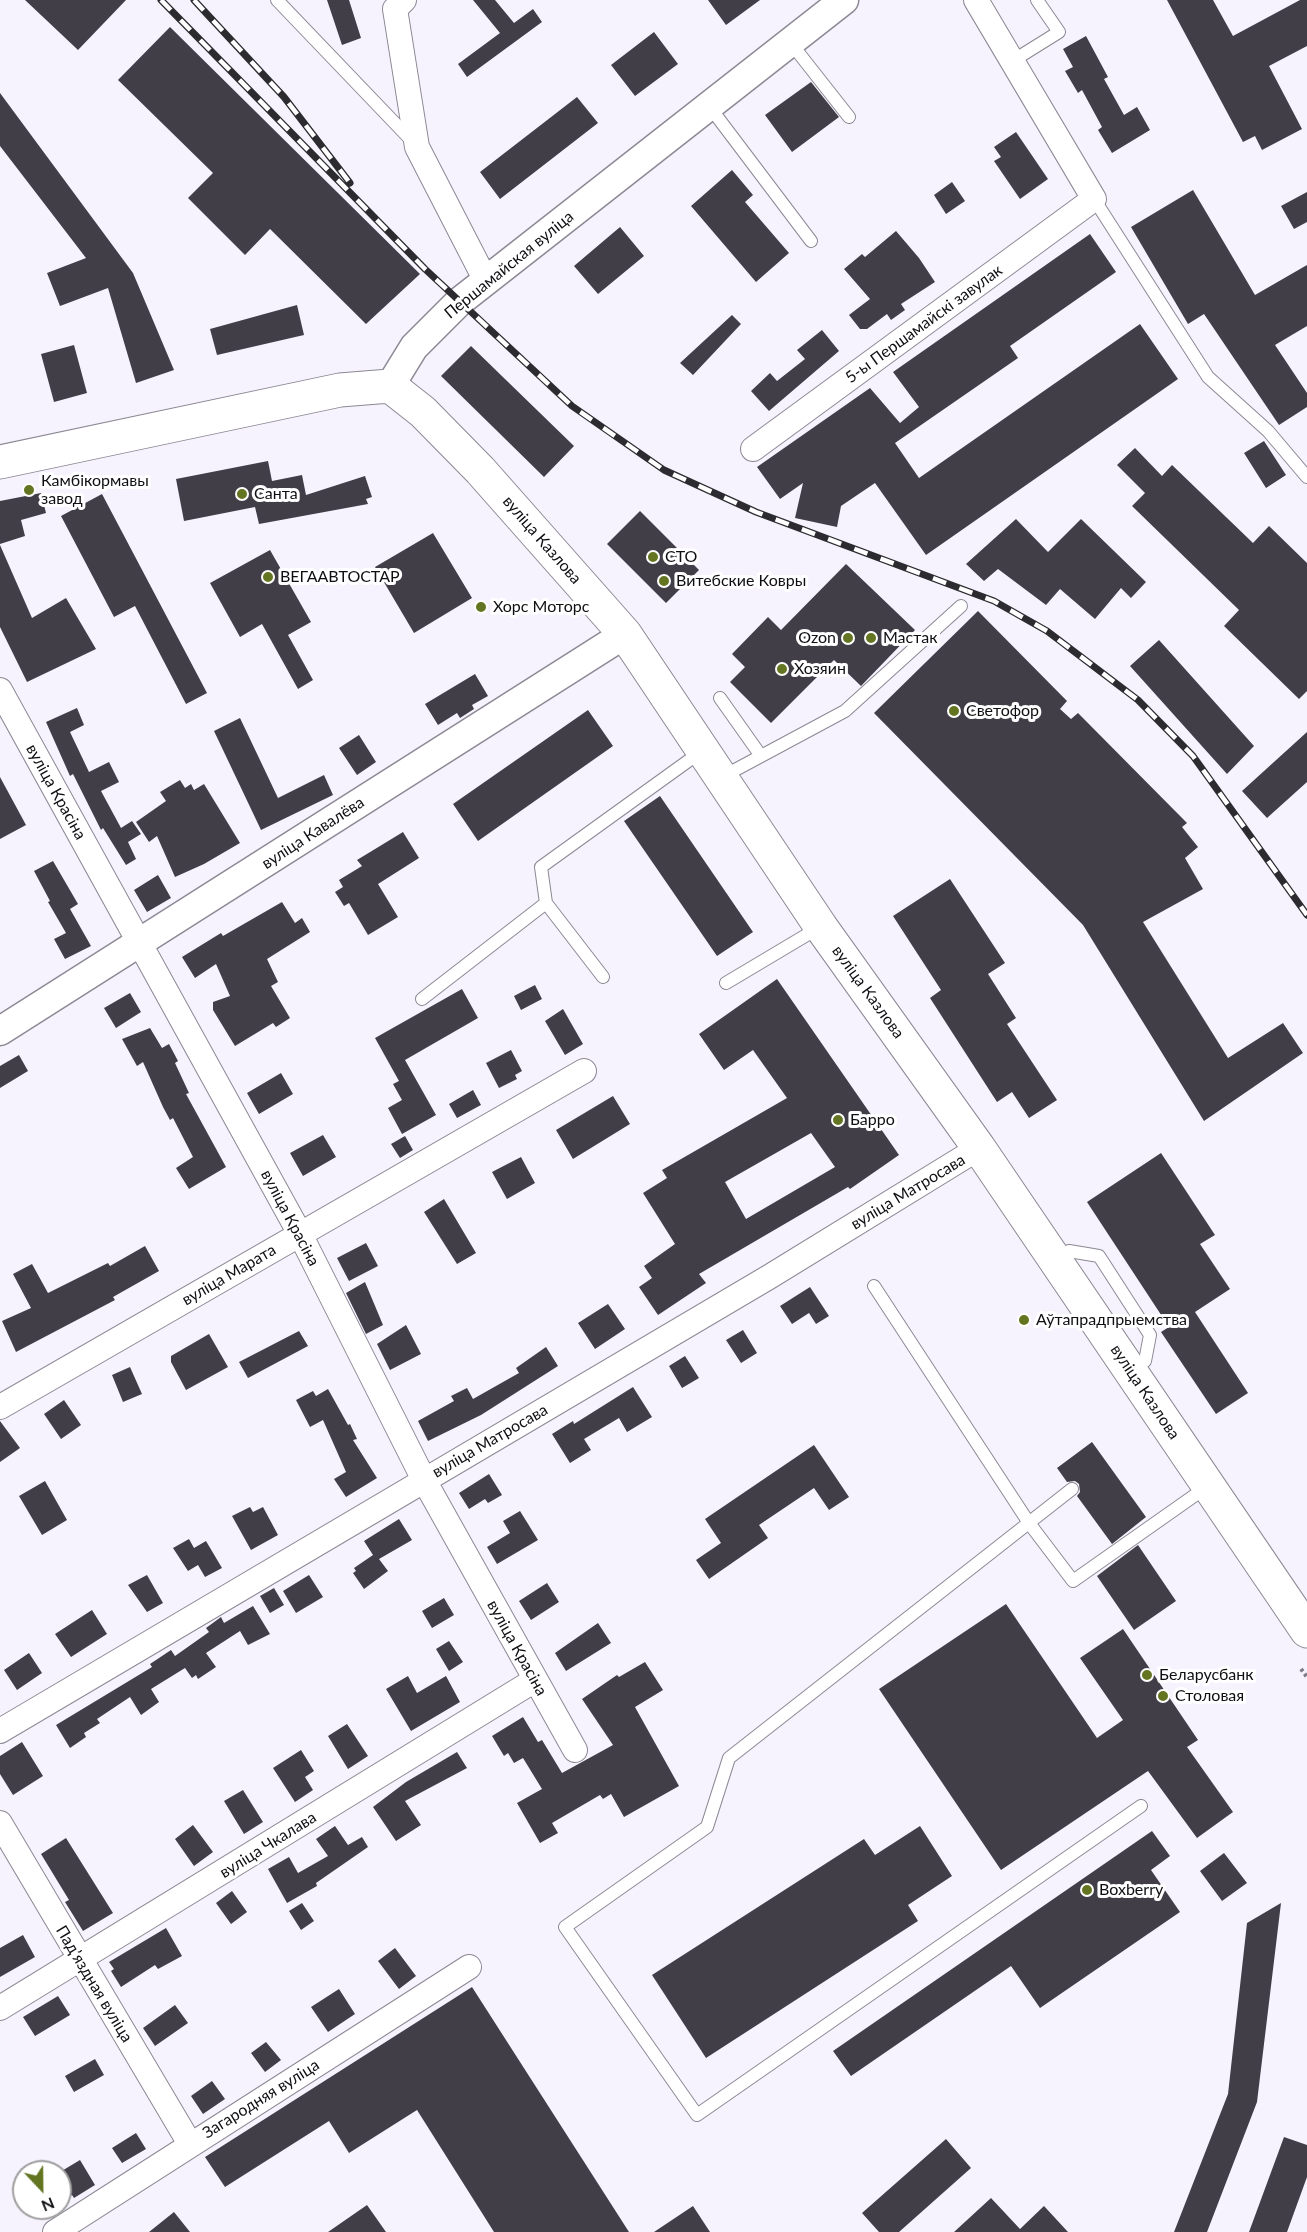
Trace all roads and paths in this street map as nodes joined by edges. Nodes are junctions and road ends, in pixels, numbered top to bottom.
1 (277, 0) edge
2 (404, 0) edge
3 (843, 0) edge
4 (975, 0) edge
5 (1037, 0) edge
6 (790, 42) junction
7 (1014, 60) junction
8 (709, 106) junction
9 (849, 117) dead end
10 (417, 147) junction
11 (1094, 199) junction
12 (811, 241) dead end
13 (486, 281) junction
14 (390, 386) junction
15 (753, 449) dead end
16 (0, 462) edge
17 (1307, 477) edge
18 (961, 606) dead end
19 (625, 634) junction
20 (0, 690) edge
21 (720, 698) dead end
22 (703, 751) junction
23 (761, 756) junction
24 (721, 778) junction
25 (546, 903) junction
26 (821, 927) junction
27 (139, 945) junction
28 (603, 977) dead end
29 (726, 983) dead end
30 (422, 999) dead end
31 (0, 1031) edge
32 (584, 1071) dead end
33 (979, 1149) junction
34 (300, 1234) junction
35 (874, 1286) dead end
36 (0, 1407) edge
37 (424, 1480) junction
38 (1209, 1485) junction
39 (1072, 1489) dead end
40 (1029, 1523) junction
41 (1307, 1631) edge
42 (1301, 1669) dead end
43 (1307, 1677) edge
44 (535, 1680) junction
45 (0, 1731) edge
46 (575, 1750) dead end
47 (1141, 1806) dead end
48 (0, 1823) edge
49 (79, 1961) junction
50 (469, 1967) dead end
51 (0, 2008) edge
52 (190, 2144) junction
53 (55, 2232) edge

1 - 10 lane
2 - 10 street
3 - 6 street, Першамайская вуліца
4 - 7 street
5 - 7 lane
6 - 8 street, Першамайская вуліца
6 - 9 lane
7 - 11 street
8 - 12 lane
8 - 13 street, Першамайская вуліца
10 - 13 street
11 - 15 street, 5-ы Першамайскі завулак
11 - 17 lane
13 - 14 street, Першамайская вуліца
14 - 16 main road
14 - 19 main road, вуліца Казлова
18 - 23 lane
19 - 22 main road, вуліца Казлова
19 - 27 street, вуліца Кавалёва
20 - 27 street, вуліца Красіна
21 - 23 lane
22 - 24 main road, вуліца Казлова
22 - 25 lane
23 - 24 lane
24 - 26 main road, вуліца Казлова
25 - 28 lane
25 - 30 lane
26 - 29 lane
26 - 33 main road, вуліца Казлова
27 - 31 street, вуліца Кавалёва
27 - 34 street, вуліца Красіна
32 - 34 street, вуліца Марата
33 - 37 street, вуліца Матросава
33 - 38 main road, вуліца Казлова
34 - 36 street, вуліца Марата
34 - 37 street, вуліца Красіна
35 - 40 lane
37 - 44 street, вуліца Красіна
37 - 45 street, вуліца Матросава
38 - 40 lane
38 - 41 main road, вуліца Казлова
39 - 40 lane
40 - 47 lane
42 - 43 path
44 - 46 street, вуліца Красіна
44 - 49 street, вуліца Чкалава
48 - 49 street, Падʼяздная вуліца
49 - 51 street, вуліца Чкалава
49 - 52 street, Падʼяздная вуліца
50 - 52 street, Загародняя вуліца
52 - 53 street, Загародняя вуліца

